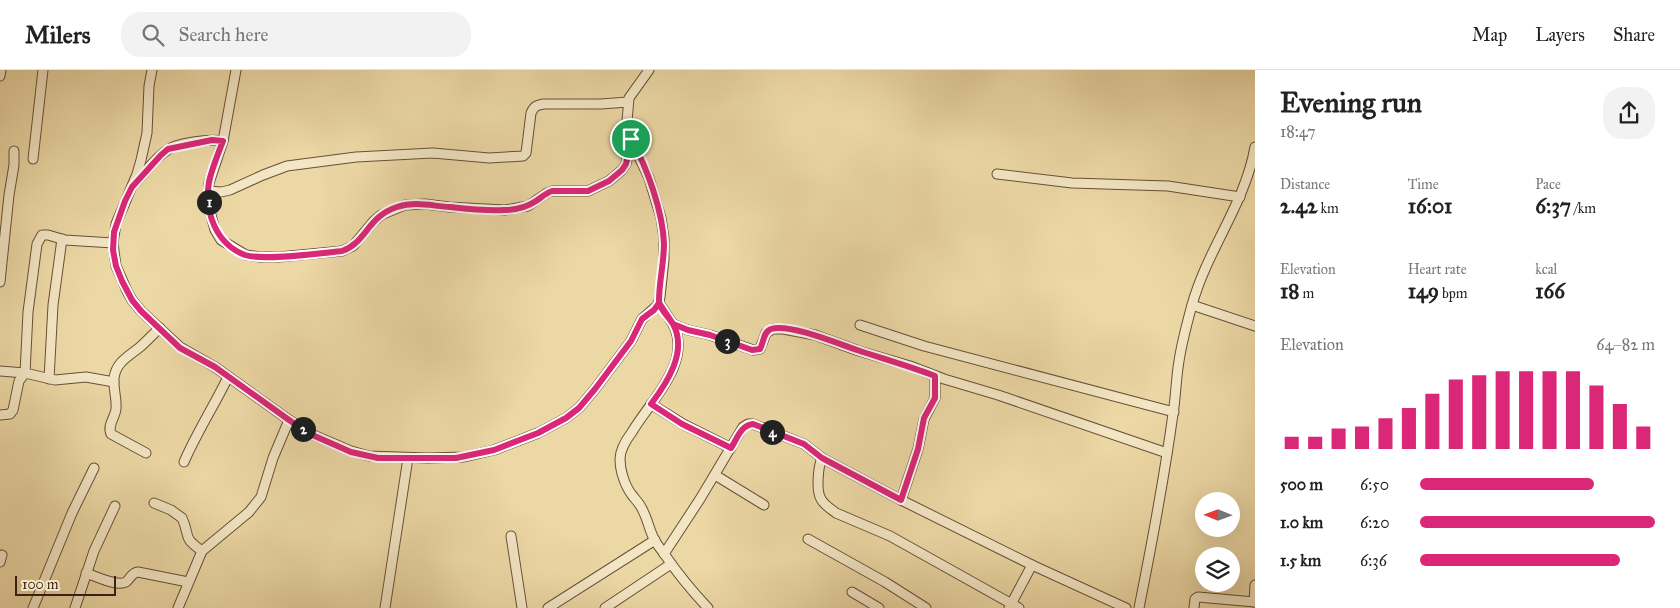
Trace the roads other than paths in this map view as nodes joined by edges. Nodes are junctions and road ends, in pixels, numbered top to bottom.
1 (1, 70) edge
2 (43, 70) edge
3 (152, 70) edge
4 (236, 70) edge
5 (649, 70) edge
6 (0, 76) edge
7 (628, 102) junction
8 (631, 139) junction
9 (223, 141) junction
10 (1255, 147) edge
11 (14, 151) dead end
12 (33, 159) dead end
13 (997, 174) dead end
14 (132, 187) junction
15 (209, 190) junction
16 (1240, 197) junction
17 (62, 239) junction
18 (113, 243) junction
19 (0, 282) edge
20 (659, 303) junction
21 (1192, 305) junction
22 (673, 324) junction
23 (860, 325) dead end
24 (1255, 326) edge
25 (160, 328) junction
26 (0, 371) edge
27 (25, 373) junction
28 (935, 376) junction
29 (228, 377) junction
30 (49, 378) junction
31 (114, 382) junction
32 (651, 404) junction
33 (1174, 412) junction
34 (0, 415) edge
35 (289, 420) junction
36 (731, 448) junction
37 (146, 453) dead end
38 (1167, 453) junction
39 (408, 458) junction
40 (822, 458) junction
41 (184, 462) dead end
42 (94, 468) dead end
43 (715, 475) junction
44 (901, 500) junction
45 (154, 503) dead end
46 (764, 505) dead end
47 (115, 506) dead end
48 (511, 536) dead end
49 (808, 539) dead end
50 (654, 540) junction
51 (202, 551) junction
52 (664, 554) junction
53 (671, 564) junction
54 (1032, 565) junction
55 (86, 573) junction
56 (188, 582) junction
57 (1255, 586) edge
58 (852, 592) dead end
59 (1254, 602) edge
60 (1013, 607) edge
61 (33, 608) edge
62 (75, 608) edge
63 (178, 608) edge
64 (385, 608) edge
65 (522, 608) edge
66 (548, 608) edge
67 (605, 608) edge
68 (708, 608) edge
69 (879, 608) edge
70 (926, 608) edge
71 (1126, 608) edge
72 (1139, 608) edge
73 (1194, 608) edge

1 - 6 street
2 - 12 street
3 - 14 street
4 - 9 street
5 - 7 street
7 - 8 street
7 - 15 street
8 - 15 street
8 - 20 street
9 - 14 street
9 - 15 street
10 - 16 street
11 - 19 street
13 - 16 street
14 - 18 street
16 - 21 street
17 - 18 street
17 - 27 street
17 - 30 street
18 - 25 street
20 - 22 street
20 - 39 street
21 - 24 street
21 - 33 street
22 - 28 street
22 - 32 street
23 - 33 street
25 - 29 street
25 - 31 street
26 - 27 street
27 - 30 street
27 - 34 street
28 - 38 street
28 - 44 street
29 - 35 street
29 - 41 street
30 - 31 street
31 - 37 street
32 - 36 street
32 - 50 street
33 - 38 street
35 - 39 street
35 - 51 street
36 - 40 street
36 - 43 street
38 - 72 street
39 - 64 street
40 - 44 street
40 - 60 street
42 - 61 street
43 - 46 street
43 - 52 street
44 - 54 street
45 - 51 street
47 - 55 street
48 - 65 street
49 - 70 street
50 - 52 street
50 - 66 street
51 - 56 street
52 - 53 street
53 - 67 street
53 - 68 street
54 - 60 street
54 - 71 street
55 - 56 street
55 - 62 street
56 - 63 street
57 - 59 street
58 - 69 street
59 - 73 street

